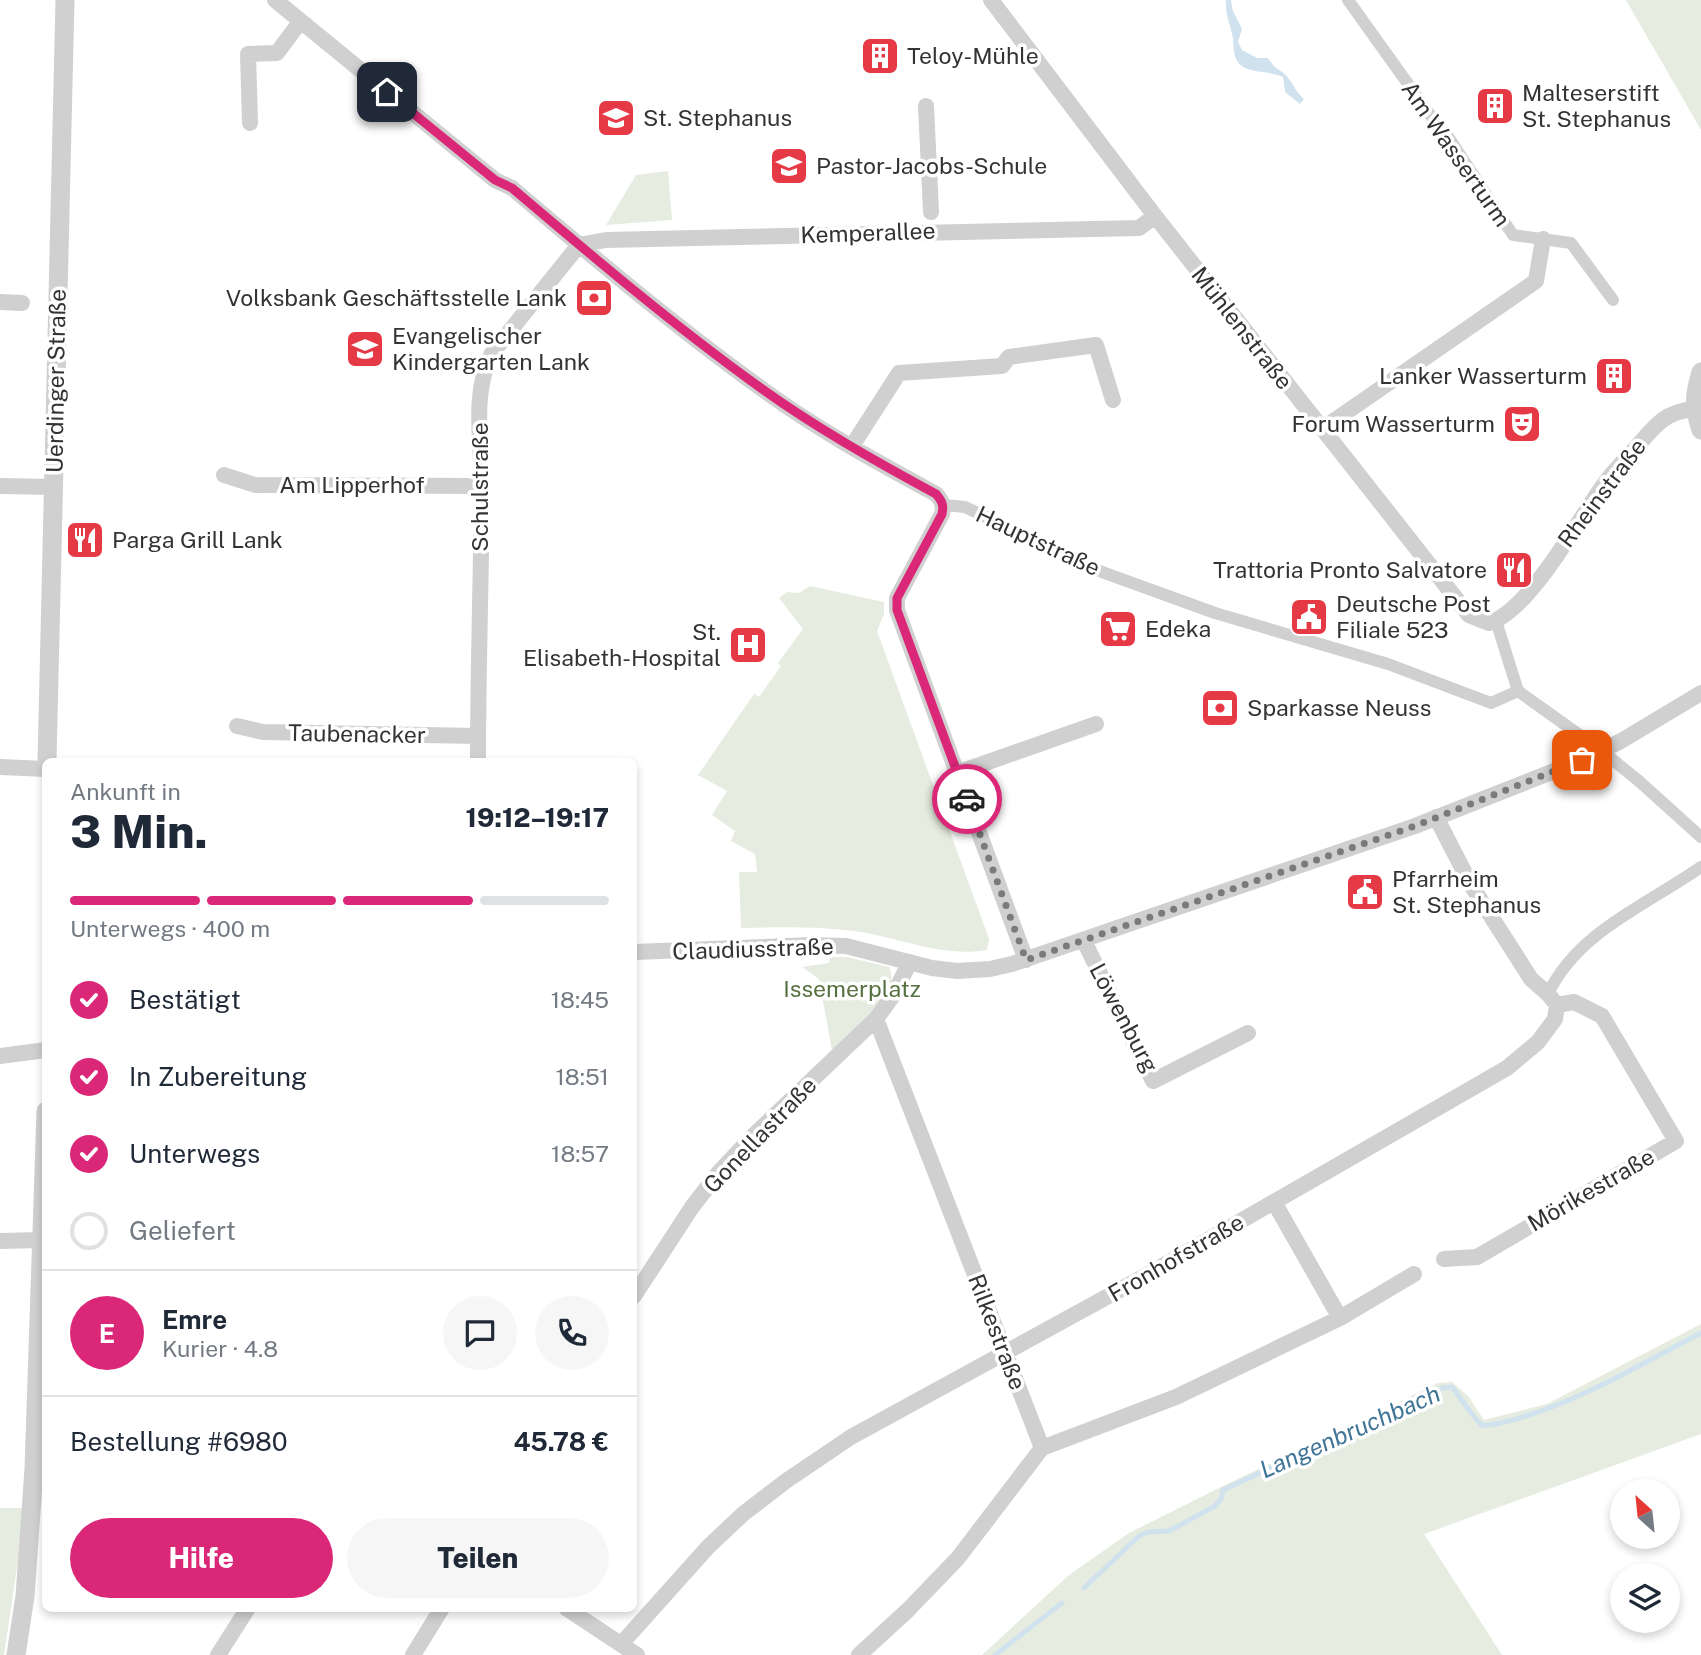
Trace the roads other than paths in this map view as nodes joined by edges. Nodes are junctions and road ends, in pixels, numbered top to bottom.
1 (65, 0) edge
2 (275, 0) edge
3 (991, 0) edge
4 (1348, 0) edge
5 (300, 22) junction
6 (926, 106) dead end
7 (250, 123) dead end
8 (931, 212) dead end
9 (1155, 216) junction
10 (1543, 239) junction
11 (579, 245) junction
12 (1614, 300) dead end
13 (0, 302) edge
14 (22, 303) dead end
15 (1701, 372) edge
16 (1113, 400) dead end
17 (1694, 409) junction
18 (1322, 429) junction
19 (1701, 430) edge
20 (852, 446) junction
21 (224, 475) dead end
22 (0, 486) edge
23 (482, 486) junction
24 (54, 487) junction
25 (944, 505) junction
26 (1496, 621) junction
27 (1516, 685) junction
28 (1701, 693) edge
29 (1096, 724) dead end
30 (237, 726) dead end
31 (478, 736) junction
32 (1602, 751) junction
33 (47, 758) edge
34 (478, 758) edge
35 (0, 767) edge
36 (42, 769) edge
37 (957, 773) junction
38 (1436, 817) junction
39 (1701, 837) edge
40 (1701, 867) edge
41 (1084, 941) junction
42 (637, 952) edge
43 (1026, 960) junction
44 (910, 962) junction
45 (1553, 1000) junction
46 (876, 1019) junction
47 (1248, 1032) dead end
48 (42, 1050) edge
49 (0, 1055) edge
50 (42, 1197) edge
51 (1274, 1202) junction
52 (40, 1240) junction
53 (0, 1241) edge
54 (1444, 1259) dead end
55 (1414, 1275) dead end
56 (637, 1291) edge
57 (1340, 1318) junction
58 (1005, 1353) junction
59 (1042, 1448) junction
60 (245, 1612) edge
61 (440, 1612) edge
62 (572, 1612) edge
63 (622, 1643) junction
64 (16, 1655) edge
65 (218, 1655) edge
66 (414, 1655) edge
67 (637, 1655) edge
68 (859, 1655) edge

1 - 24 street, Uerdinger Straße
2 - 5 street, Hauptstraße
3 - 9 street, Mühlenstraße
4 - 10 street, Am Wasserturm
5 - 7 street
5 - 11 street, Hauptstraße
6 - 8 street
9 - 11 street, Kemperallee
9 - 18 street, Mühlenstraße
10 - 12 street, Am Wasserturm
10 - 18 street
11 - 20 street, Hauptstraße
11 - 23 street, Schulstraße
13 - 14 street
15 - 17 street
16 - 20 street
17 - 19 street
17 - 26 street, Rheinstraße
18 - 26 street, Mühlenstraße
20 - 25 street, Hauptstraße
21 - 23 street, Am Lipperhof
22 - 24 street
23 - 31 street, Schulstraße
24 - 33 street, Uerdinger Straße
25 - 27 street, Hauptstraße
25 - 37 street
26 - 27 street
27 - 32 street
28 - 32 street
29 - 37 street
30 - 31 street, Taubenacker
31 - 34 street, Schulstraße
32 - 38 street
32 - 39 street
35 - 36 street
37 - 43 street
38 - 41 street
38 - 45 street
40 - 45 street, Fronhofstraße
41 - 43 street
41 - 47 street, Löwenburg
42 - 44 street, Claudiusstraße
43 - 44 street
44 - 46 street
45 - 51 street, Fronhofstraße
45 - 54 street, Mörikestraße
46 - 56 street, Gonellastraße
46 - 58 street, Rilkestraße
48 - 49 street
50 - 52 street
51 - 57 street
51 - 58 street, Fronhofstraße
52 - 53 street
52 - 64 street
55 - 57 street
57 - 59 street
58 - 59 street, Rilkestraße
58 - 63 street, Fronhofstraße
59 - 68 street
60 - 65 street
61 - 66 street
62 - 63 street
63 - 67 street

